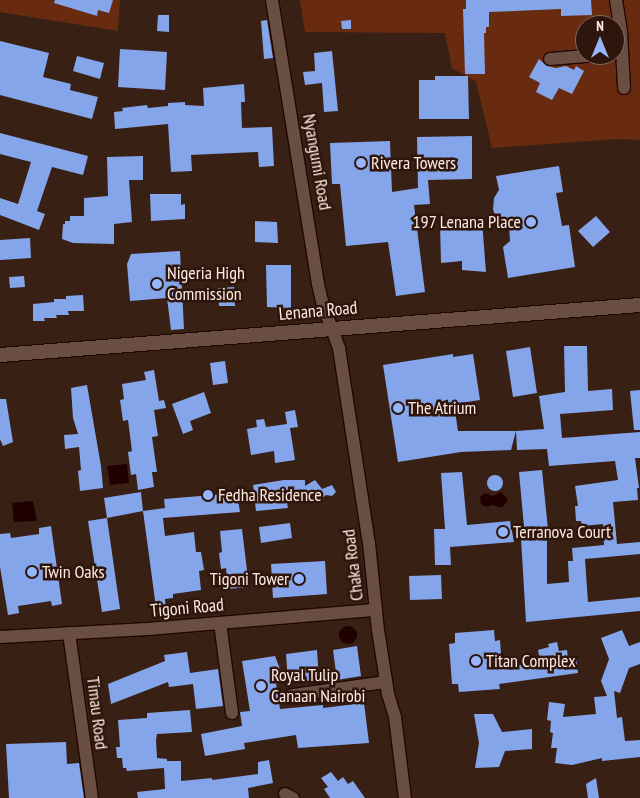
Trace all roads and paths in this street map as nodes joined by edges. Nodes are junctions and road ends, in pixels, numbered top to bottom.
1 (272, 0) edge
2 (616, 0) edge
3 (617, 15) edge
4 (575, 57) edge
5 (550, 59) dead end
6 (621, 65) edge
7 (624, 88) dead end
8 (640, 306) edge
9 (333, 329) junction
10 (0, 355) edge
11 (376, 610) junction
12 (220, 623) junction
13 (70, 633) junction
14 (0, 637) edge
15 (386, 682) junction
16 (292, 695) dead end
17 (232, 713) dead end
18 (92, 798) edge
19 (405, 798) edge

1 - 9 street, Nyangumi Road
2 - 3 street
4 - 5 street
6 - 7 street
8 - 9 street, Lenana Road
9 - 10 street, Lenana Road
9 - 11 street, Chaka Road
11 - 12 street, Tigoni Road
11 - 15 street, Chaka Road
12 - 13 street, Tigoni Road
12 - 17 street
13 - 14 street, Tigoni Road
13 - 18 street, Timau Road
15 - 16 street
15 - 19 street, Chaka Road

